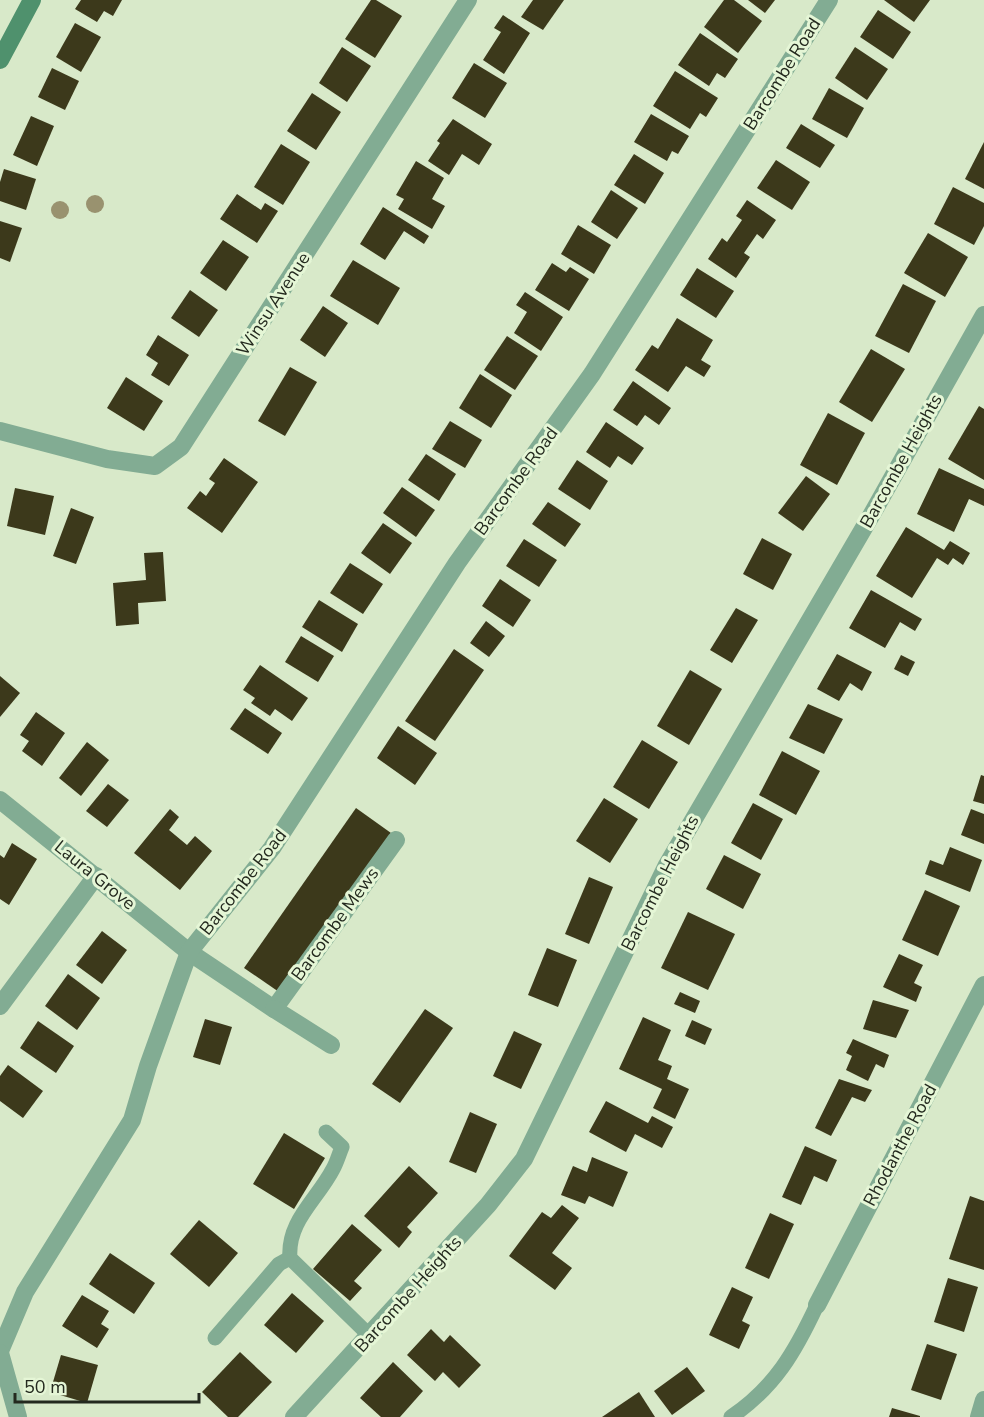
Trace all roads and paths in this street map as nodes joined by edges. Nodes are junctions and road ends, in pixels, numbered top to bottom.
1 (32, 0) edge
2 (468, 0) edge
3 (829, 0) edge
4 (0, 60) edge
5 (984, 315) edge
6 (0, 431) edge
7 (0, 800) edge
8 (396, 840) dead end
9 (96, 876) junction
10 (189, 952) junction
11 (984, 985) edge
12 (0, 1006) edge
13 (274, 1009) junction
14 (331, 1045) dead end
15 (326, 1132) dead end
16 (290, 1258) junction
17 (817, 1305) joint
18 (370, 1336) junction
19 (215, 1338) dead end
20 (0, 1352) edge
21 (984, 1400) edge
22 (18, 1417) edge
23 (294, 1417) edge
24 (731, 1417) edge
25 (979, 1417) edge

1 - 4 street
2 - 6 street, Winsu Avenue
3 - 10 street, Barcombe Road
5 - 18 street, Barcombe Heights
7 - 9 street, Laura Grove
8 - 13 street, Barcombe Mews
9 - 10 street, Laura Grove
9 - 12 street
10 - 13 street
10 - 20 street
11 - 17 street, Rhodanthe Road
13 - 14 street
15 - 16 lane
16 - 18 lane
16 - 19 lane
17 - 24 lane
18 - 23 street, Barcombe Heights
20 - 22 street
21 - 25 street

